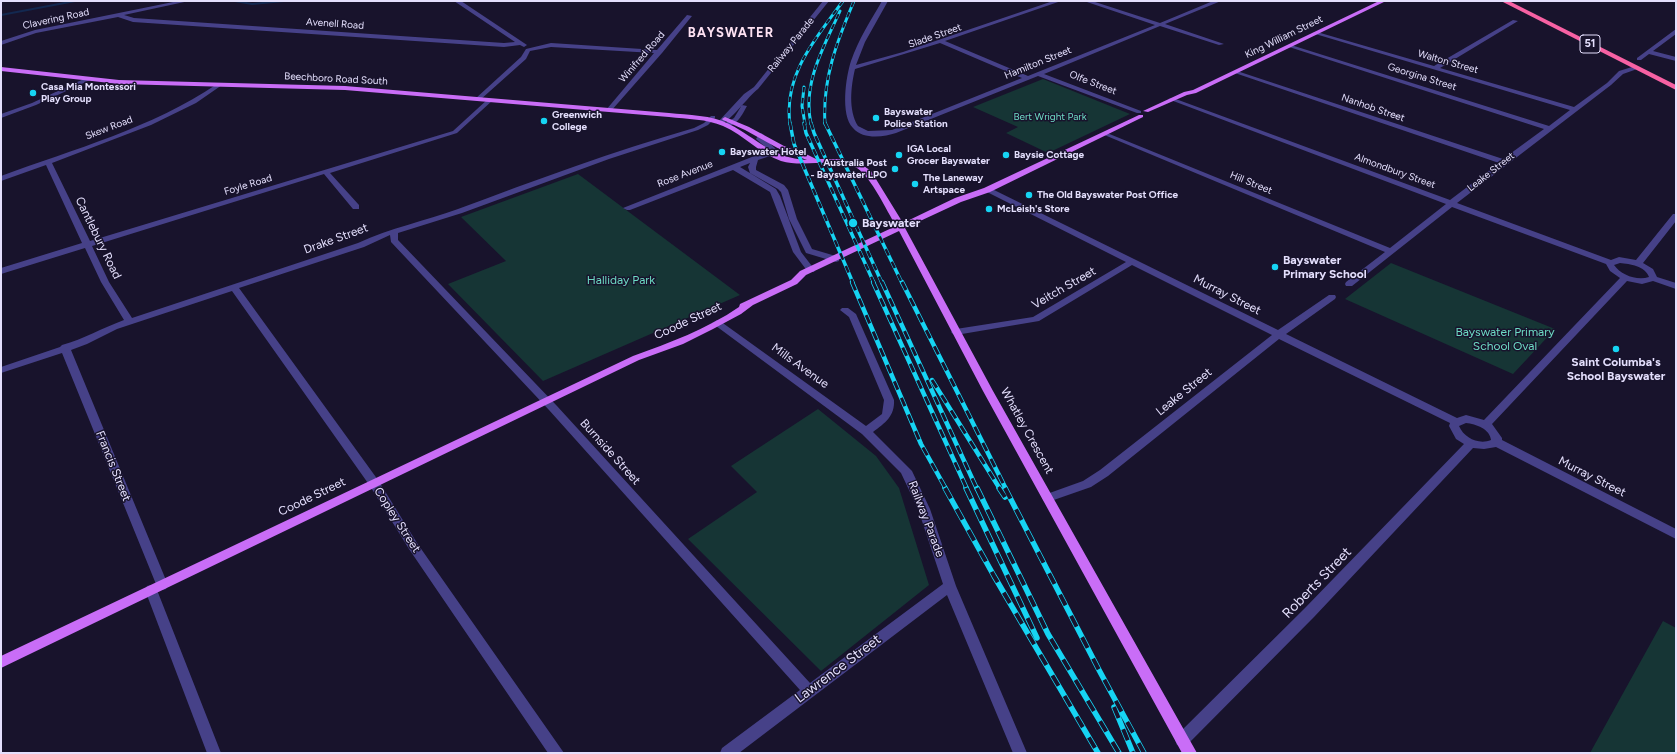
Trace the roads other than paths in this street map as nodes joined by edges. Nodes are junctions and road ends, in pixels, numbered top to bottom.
1 (186, 1) edge
2 (459, 1) edge
3 (826, 1) edge
4 (885, 1) edge
5 (1058, 1) edge
6 (1087, 1) edge
7 (1218, 1) edge
8 (1383, 1) edge
9 (1504, 1) edge
10 (129, 13) junction
11 (118, 15) junction
12 (689, 16) dead end
13 (147, 20) junction
14 (1515, 21) dead end
15 (1161, 24) junction
16 (1676, 31) edge
17 (1315, 33) junction
18 (942, 42) junction
19 (1, 43) edge
20 (522, 43) junction
21 (1221, 44) dead end
22 (1289, 46) junction
23 (528, 50) junction
24 (660, 52) junction
25 (1649, 52) junction
26 (1639, 59) dead end
27 (1676, 59) edge
28 (1435, 68) junction
29 (1637, 68) junction
30 (1, 69) edge
31 (851, 70) junction
32 (1235, 72) junction
33 (1039, 74) junction
34 (1028, 78) junction
35 (88, 79) junction
36 (219, 85) junction
37 (756, 88) junction
38 (1676, 88) edge
39 (478, 99) junction
40 (490, 100) junction
41 (1175, 100) junction
42 (1574, 109) junction
43 (609, 110) junction
44 (1144, 113) junction
45 (1, 116) edge
46 (700, 118) junction
47 (712, 119) junction
48 (724, 122) junction
49 (734, 122) junction
50 (1549, 128) junction
51 (681, 132) junction
52 (1105, 134) junction
53 (761, 135) junction
54 (770, 153) junction
55 (755, 159) junction
56 (813, 161) junction
57 (48, 162) junction
58 (1504, 162) junction
59 (734, 167) junction
60 (326, 172) junction
61 (1, 179) edge
62 (987, 190) junction
63 (1451, 204) junction
64 (356, 207) dead end
65 (627, 208) dead end
66 (1676, 216) edge
67 (922, 224) joint
68 (903, 230) junction
69 (394, 233) junction
70 (87, 244) junction
71 (1390, 251) junction
72 (836, 259) junction
73 (1132, 262) junction
74 (1611, 263) junction
75 (1638, 264) junction
76 (811, 270) junction
77 (1, 271) edge
78 (1626, 277) junction
79 (1653, 278) junction
80 (794, 282) junction
81 (1349, 284) dead end
82 (1676, 286) edge
83 (234, 288) junction
84 (1332, 297) dead end
85 (749, 304) junction
86 (845, 310) dead end
87 (130, 322) junction
88 (717, 323) junction
89 (956, 332) junction
90 (1278, 335) junction
91 (65, 347) junction
92 (636, 358) junction
93 (1, 370) edge
94 (546, 401) junction
95 (1456, 422) junction
96 (1485, 425) junction
97 (866, 431) junction
98 (1496, 442) junction
99 (1471, 443) junction
100 (374, 483) junction
101 (1048, 498) junction
102 (1676, 534) edge
103 (950, 586) junction
104 (156, 587) junction
105 (1, 662) edge
106 (809, 691) junction
107 (1182, 740) junction
108 (214, 753) edge
109 (557, 753) edge
110 (727, 753) edge
111 (1020, 753) edge
112 (1190, 753) edge

1 - 10 street, Clavering Road
2 - 20 street
3 - 37 street, Railway Parade
4 - 31 street
5 - 18 street, Slade Street
6 - 15 street
7 - 15 street, Hamilton Street
8 - 17 main road, King William Street
9 - 29 highway, 51
10 - 11 street, Clavering Road
10 - 13 street, Avenell Road
11 - 13 street, Avenell Road
11 - 19 street, Clavering Road
12 - 24 street, Winifred Road
13 - 20 street, Avenell Road
14 - 28 street
15 - 21 street
15 - 33 street, Hamilton Street
16 - 25 street
17 - 22 main road, King William Street
17 - 28 street, Walton Street
18 - 31 street, Slade Street
18 - 34 street
20 - 23 street
22 - 32 main road, King William Street
22 - 50 street, Georgina Street
23 - 24 street
23 - 39 street
24 - 43 street, Winifred Road
25 - 26 street
25 - 27 street
28 - 42 street, Walton Street
29 - 38 highway, 51
29 - 42 street, Leake Street
30 - 35 main road, Beechboro Road South
31 - 34 street, Hamilton Street
32 - 41 main road, King William Street
32 - 58 street, Nanhob Street
33 - 34 street, Hamilton Street
33 - 44 street, Olfe Street
35 - 36 main road, Beechboro Road South
35 - 45 street
36 - 39 main road, Beechboro Road South
36 - 57 street, Skew Road
37 - 48 street, Railway Parade
37 - 49 street, Railway Parade
39 - 40 main road, Beechboro Road South
40 - 43 main road, Beechboro Road South
40 - 60 street, Foyle Road
41 - 44 main road, King William Street
41 - 63 street, Almondbury Street
42 - 50 street, Leake Street
43 - 46 main road, Beechboro Road South
44 - 52 main road, King William Street
46 - 47 main road, Beechboro Road South
46 - 51 street, Drake Street
47 - 48 main road, Beechboro Road South
47 - 51 street, Drake Street
48 - 49 main road, Beechboro Road South
48 - 54 main road
49 - 53 main road
50 - 58 street, Leake Street
51 - 69 street, Drake Street
52 - 62 main road, King William Street
52 - 71 street, Hill Street
53 - 54 street
53 - 56 main road, Whatley Crescent
54 - 55 street, Rose Avenue
54 - 56 main road, Whatley Crescent
55 - 59 street, Rose Avenue
55 - 72 street
56 - 68 main road, Whatley Crescent
57 - 61 street, Skew Road
57 - 70 street, Cantlebury Road
58 - 63 street, Leake Street
59 - 65 street, Rose Avenue
59 - 76 street
60 - 64 street
60 - 70 street, Foyle Road
62 - 67 main road, King William Street
62 - 68 main road, King William Street
62 - 73 street, Murray Street
63 - 71 street, Leake Street
63 - 74 street, Almondbury Street
66 - 75 street
67 - 68 main road, Coode Street
68 - 72 main road, Coode Street
68 - 80 main road, Coode Street
68 - 89 main road, Whatley Crescent
69 - 83 street, Drake Street
69 - 94 street, Burnside Street
70 - 77 street, Foyle Road
70 - 87 street, Cantlebury Road
71 - 81 street, Leake Street
72 - 76 main road, Coode Street
73 - 89 street, Veitch Street
73 - 90 street, Murray Street
74 - 75 street
74 - 78 street
75 - 79 street
76 - 80 main road, Coode Street
78 - 79 street
78 - 96 street
79 - 82 street
80 - 85 main road, Coode Street
83 - 87 street, Drake Street
83 - 100 street, Copley Street
84 - 90 street, Leake Street
85 - 88 main road, Coode Street
85 - 92 main road, Coode Street
86 - 97 street
87 - 91 street, Drake Street
88 - 92 main road, Coode Street
88 - 97 street, Mills Avenue
89 - 101 main road, Whatley Crescent
90 - 95 street, Murray Street
90 - 101 street, Leake Street
91 - 93 street, Drake Street
91 - 104 street, Francis Street
92 - 94 main road, Coode Street
94 - 100 main road, Coode Street
94 - 106 street, Burnside Street
95 - 96 street
95 - 99 street
96 - 98 street
97 - 103 street, Railway Parade
98 - 99 street
98 - 102 street, Murray Street
99 - 107 street, Roberts Street
100 - 104 main road, Coode Street
100 - 109 street, Copley Street
101 - 107 main road, Whatley Crescent
103 - 106 street, Lawrence Street
103 - 111 street, Railway Parade
104 - 105 main road, Coode Street
104 - 108 street, Francis Street
106 - 110 street, Lawrence Street
107 - 112 main road, Whatley Crescent

